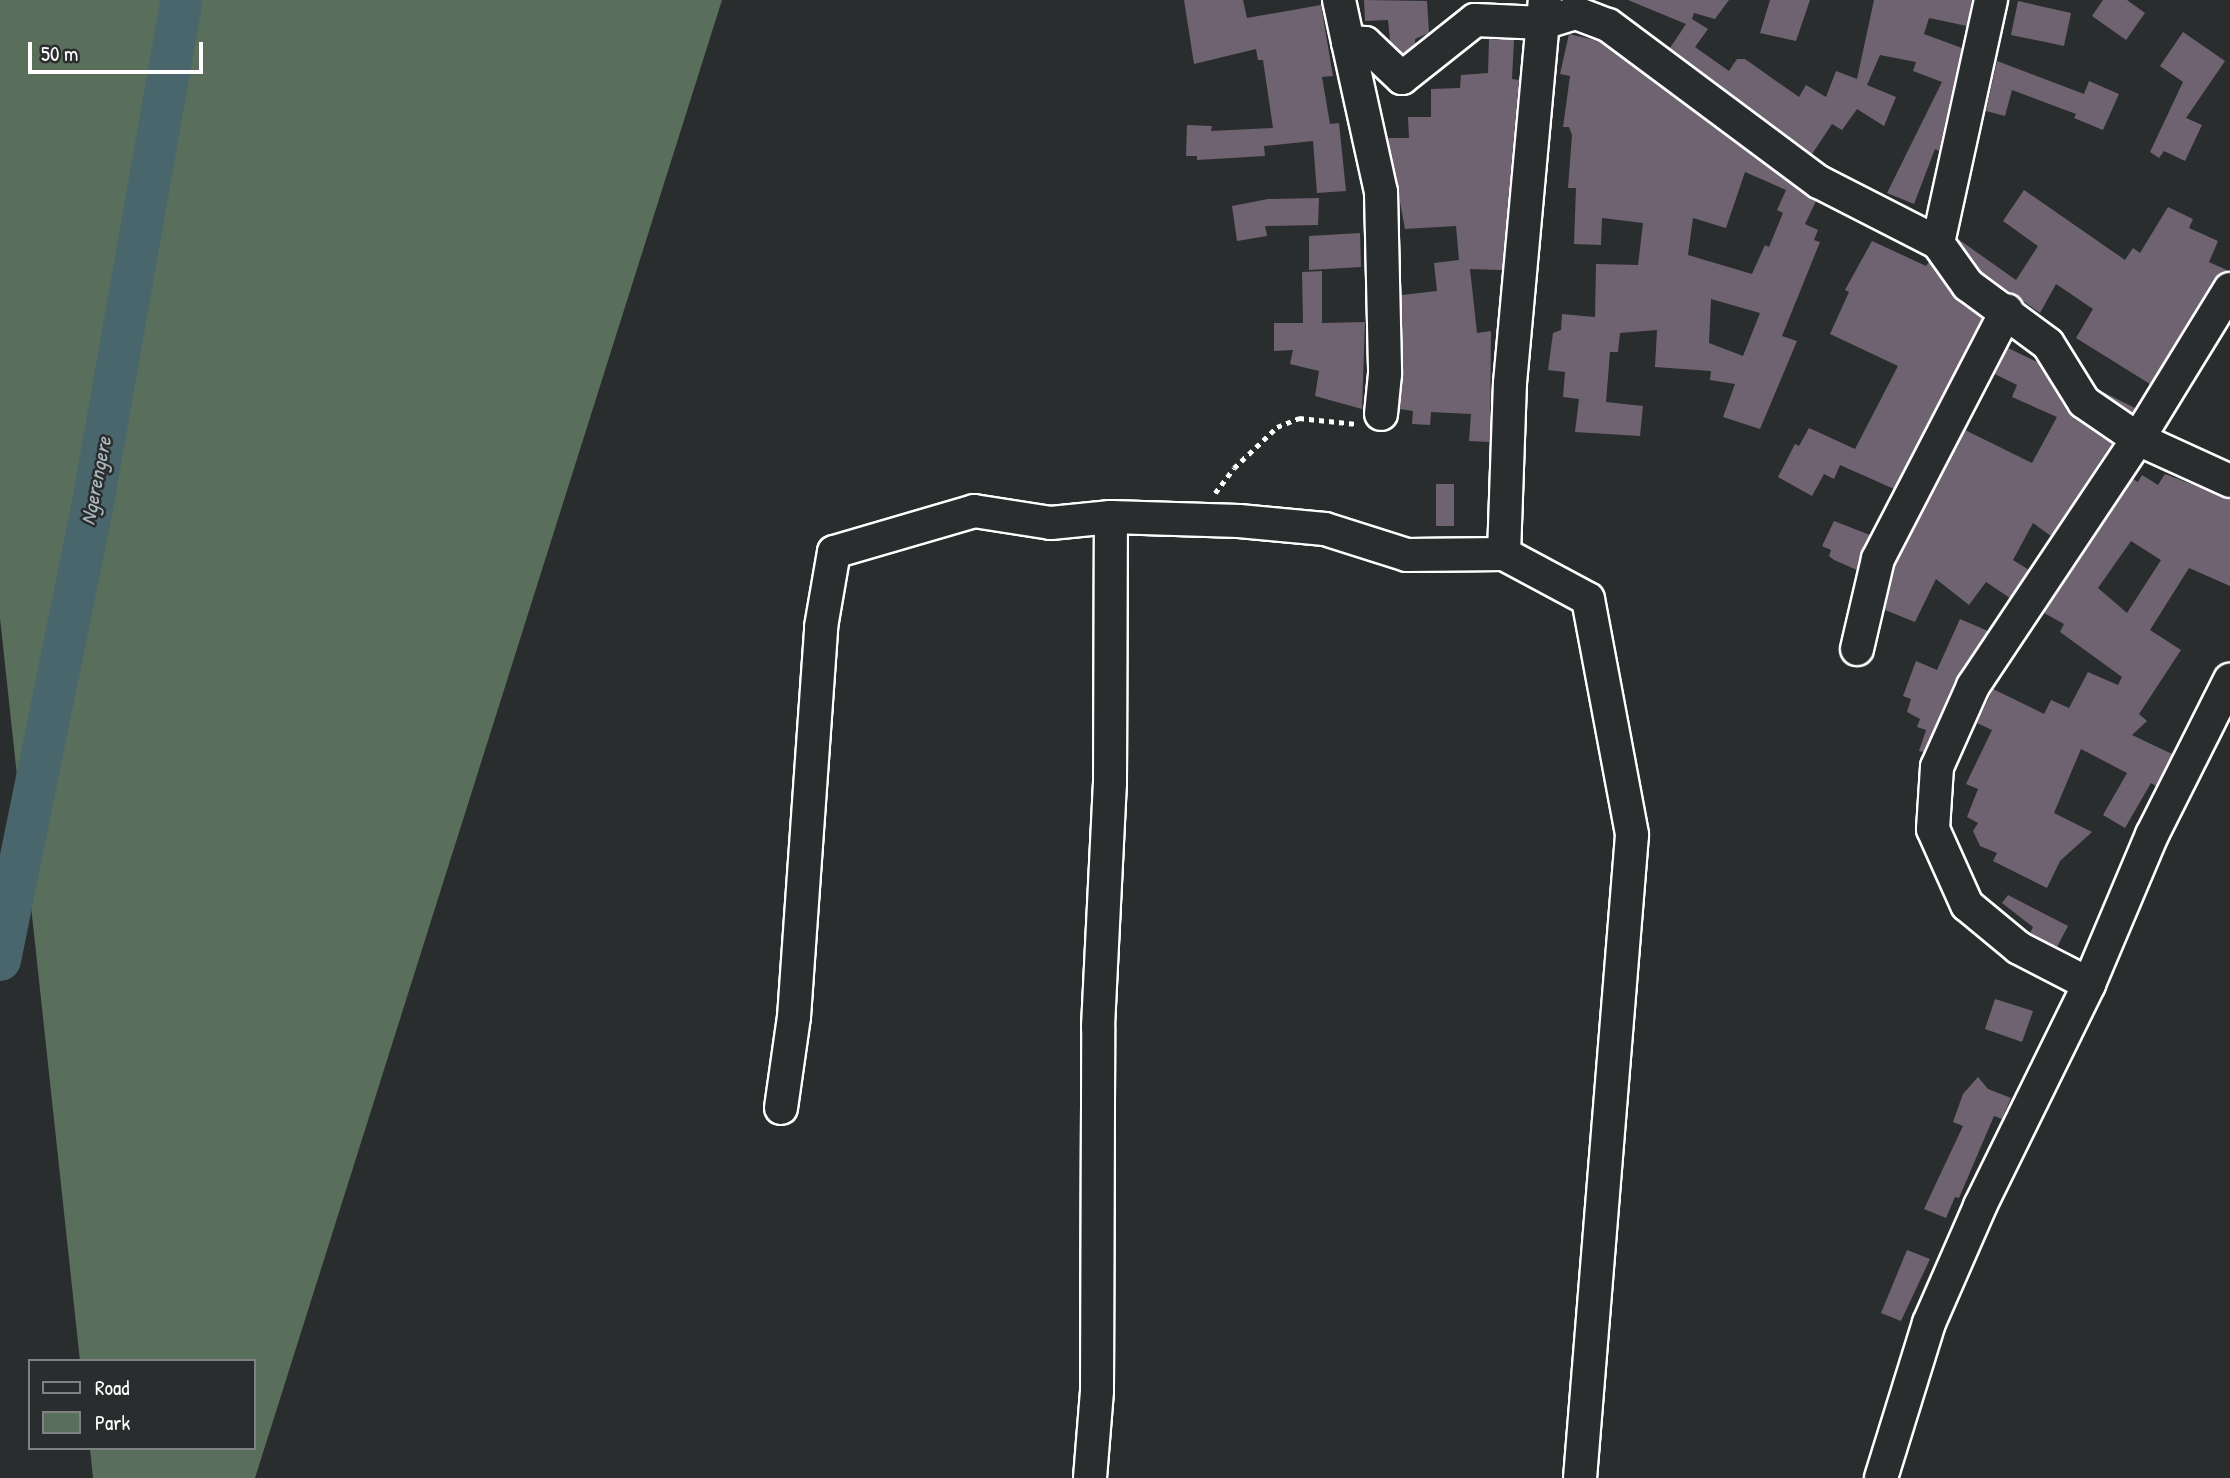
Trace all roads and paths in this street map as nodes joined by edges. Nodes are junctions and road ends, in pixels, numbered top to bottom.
1 (1339, 0) edge
2 (1991, 0) edge
3 (1544, 12) edge
4 (1348, 42) junction
5 (1938, 243) junction
6 (2230, 289) edge
7 (2007, 310) junction
8 (1381, 414) joint
9 (2138, 439) junction
10 (2230, 481) edge
11 (1111, 517) junction
12 (1186, 519) junction
13 (1504, 554) junction
14 (1857, 649) dead end
15 (2230, 680) edge
16 (2089, 984) junction
17 (781, 1108) dead end
18 (1090, 1478) edge
19 (1580, 1478) edge
20 (1881, 1478) edge

1 - 4 street
2 - 5 street
3 - 4 street
3 - 5 street
3 - 13 street
4 - 8 street
5 - 7 street
6 - 9 street
7 - 9 street
7 - 14 street
8 - 12 path
9 - 10 street
9 - 16 street
11 - 12 street
11 - 17 street
11 - 18 street
12 - 13 street
13 - 19 street
15 - 16 street
16 - 20 street

